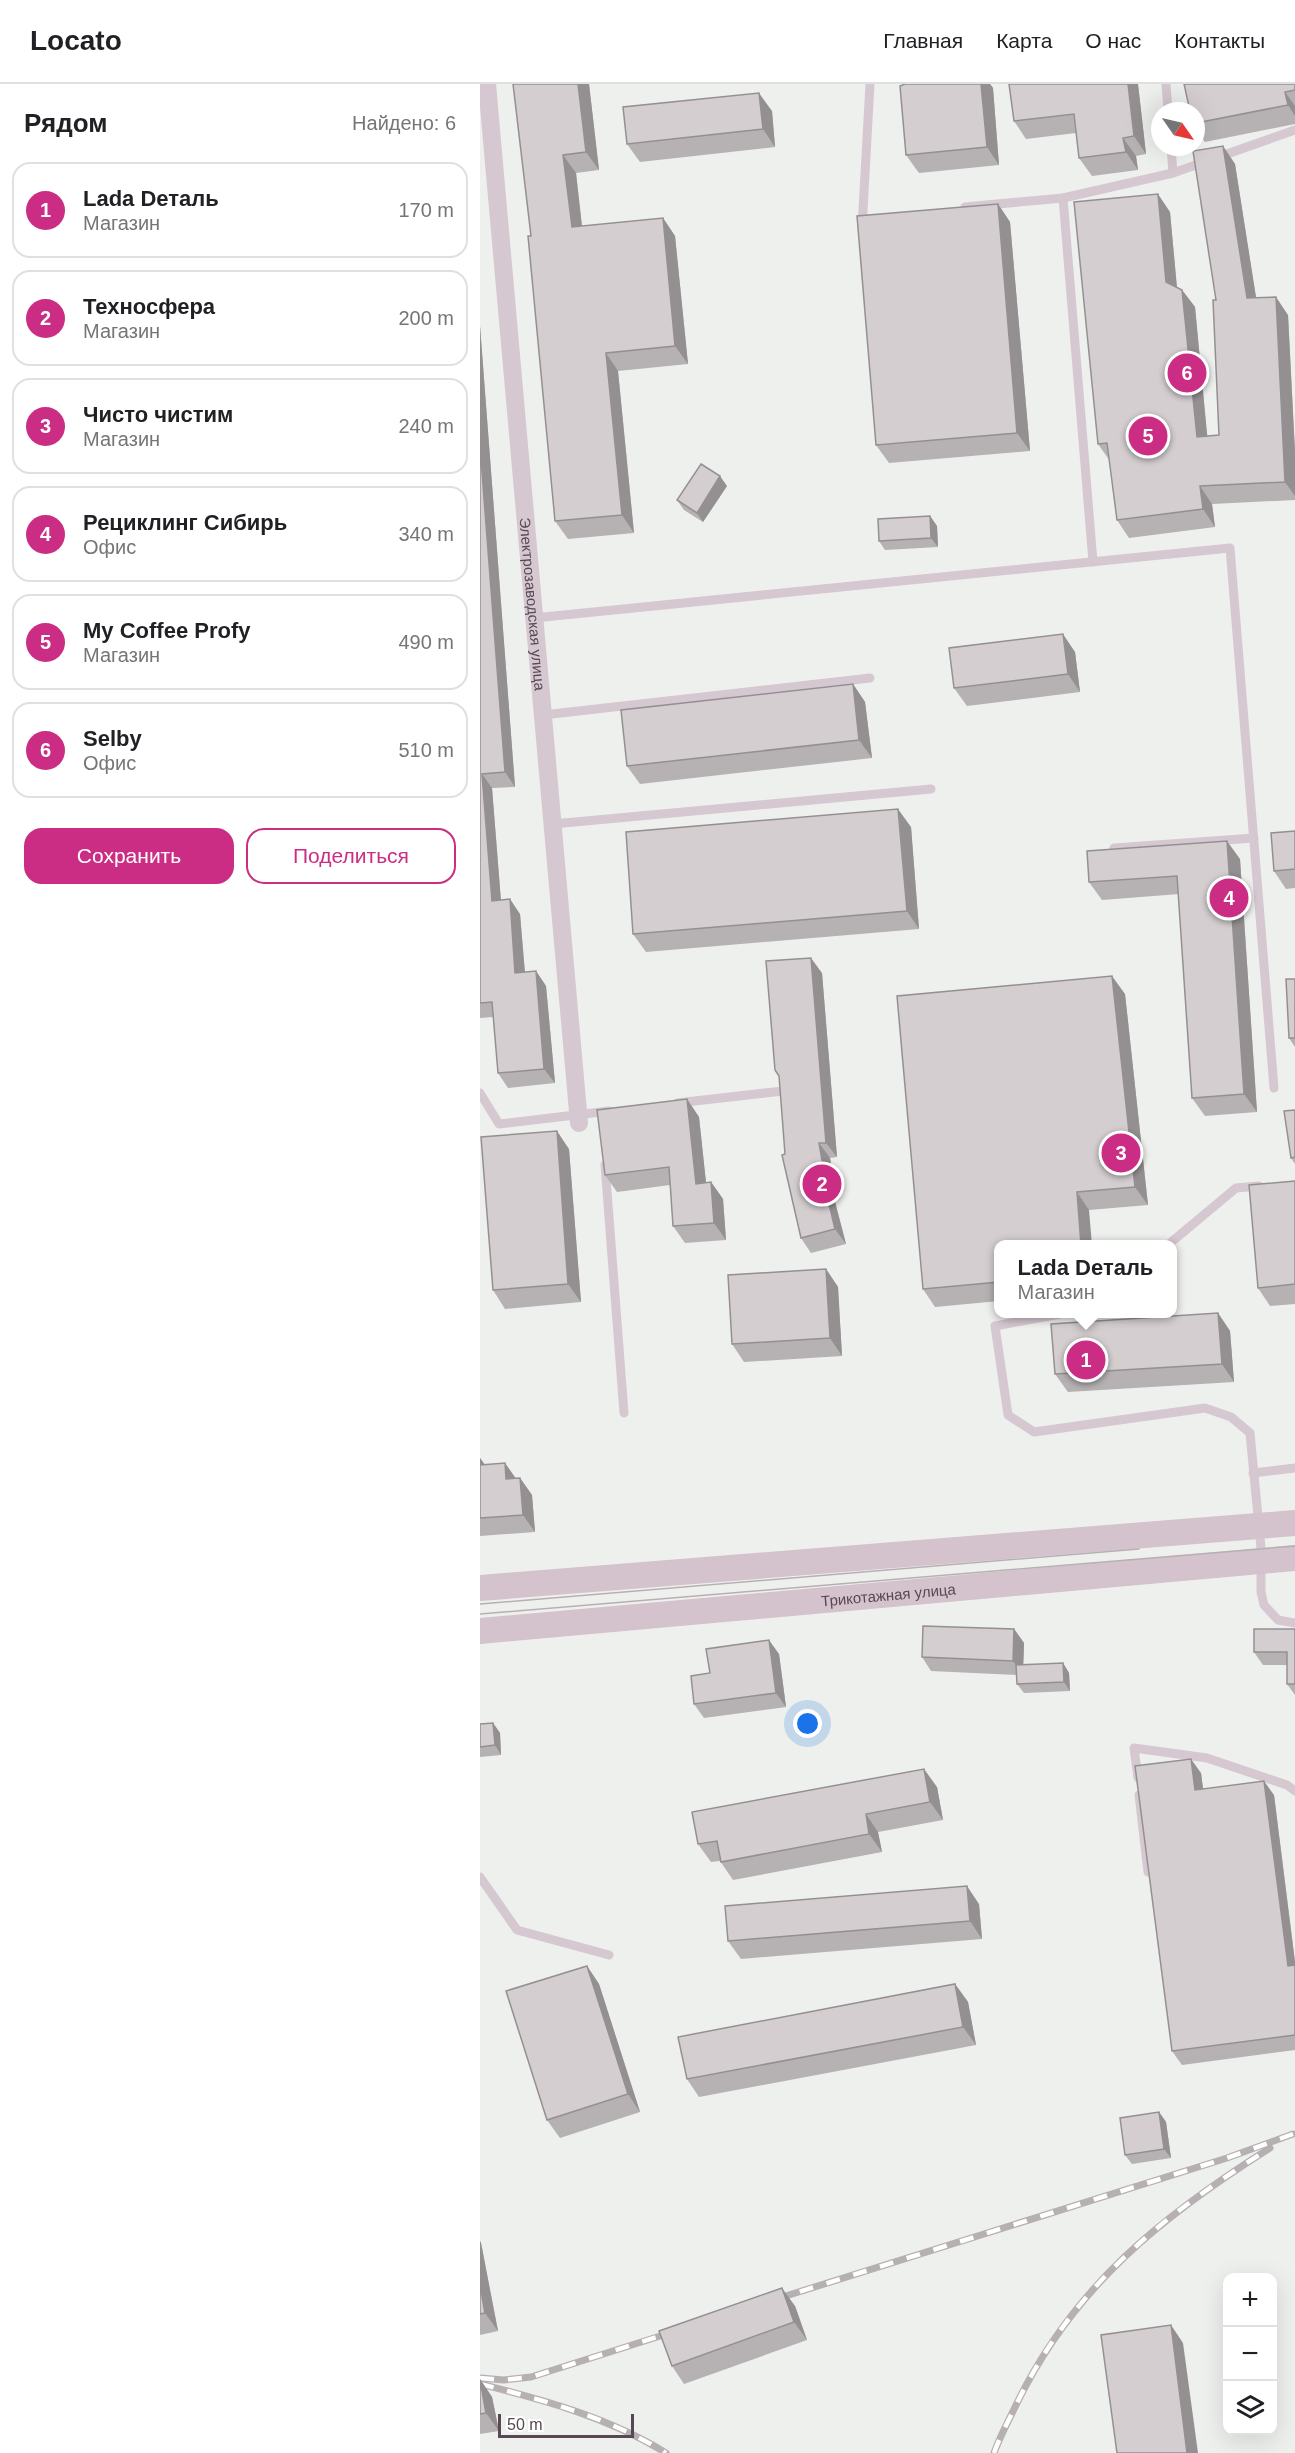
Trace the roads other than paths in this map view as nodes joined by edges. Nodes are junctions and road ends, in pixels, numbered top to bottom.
1 (487, 84) edge
2 (870, 84) edge
3 (1166, 84) edge
4 (1167, 102) edge
5 (485, 125) edge
6 (1295, 130) edge
7 (1172, 156) edge
8 (1173, 173) junction
9 (1063, 198) junction
10 (956, 208) edge
11 (873, 216) edge
12 (861, 217) junction
13 (862, 239) edge
14 (1093, 562) junction
15 (534, 618) junction
16 (870, 678) dead end
17 (543, 715) junction
18 (931, 789) dead end
19 (553, 824) junction
20 (1254, 838) junction
21 (1114, 848) edge
22 (1274, 1088) dead end
23 (783, 1091) edge
24 (480, 1093) edge
25 (669, 1104) edge
26 (623, 1109) edge
27 (601, 1112) junction
28 (578, 1119) junction
29 (602, 1124) edge
30 (604, 1158) edge
31 (1271, 1185) edge
32 (1175, 1240) edge
33 (1038, 1318) edge
34 (624, 1413) dead end
35 (1295, 1468) edge
36 (1253, 1473) junction
37 (1295, 1523) edge
38 (1257, 1525) junction
39 (1295, 1558) edge
40 (1261, 1561) junction
41 (480, 1588) edge
42 (1295, 1623) edge
43 (480, 1631) edge
44 (1295, 1791) edge
45 (1148, 1872) edge
46 (480, 1877) edge
47 (609, 1955) dead end

1 - 5 street, Электрозаводская улица
2 - 12 lane
3 - 4 lane
5 - 15 street, Электрозаводская улица
6 - 8 lane
7 - 8 lane
8 - 9 lane
9 - 10 lane
9 - 14 lane
11 - 12 lane
12 - 13 lane
14 - 15 lane
14 - 20 lane
15 - 17 street, Электрозаводская улица
16 - 17 lane
17 - 19 street, Электрозаводская улица
18 - 19 lane
19 - 28 street, Электрозаводская улица
20 - 21 lane
20 - 22 lane
23 - 25 lane
24 - 28 lane
26 - 27 lane
27 - 28 lane
27 - 29 lane
30 - 34 lane
31 - 32 lane
33 - 36 lane
35 - 36 lane
36 - 38 lane
37 - 38 main road
38 - 40 lane
38 - 41 main road
39 - 40 main road, Трикотажная улица
40 - 42 lane
40 - 43 main road, Трикотажная улица
44 - 45 lane
46 - 47 lane

